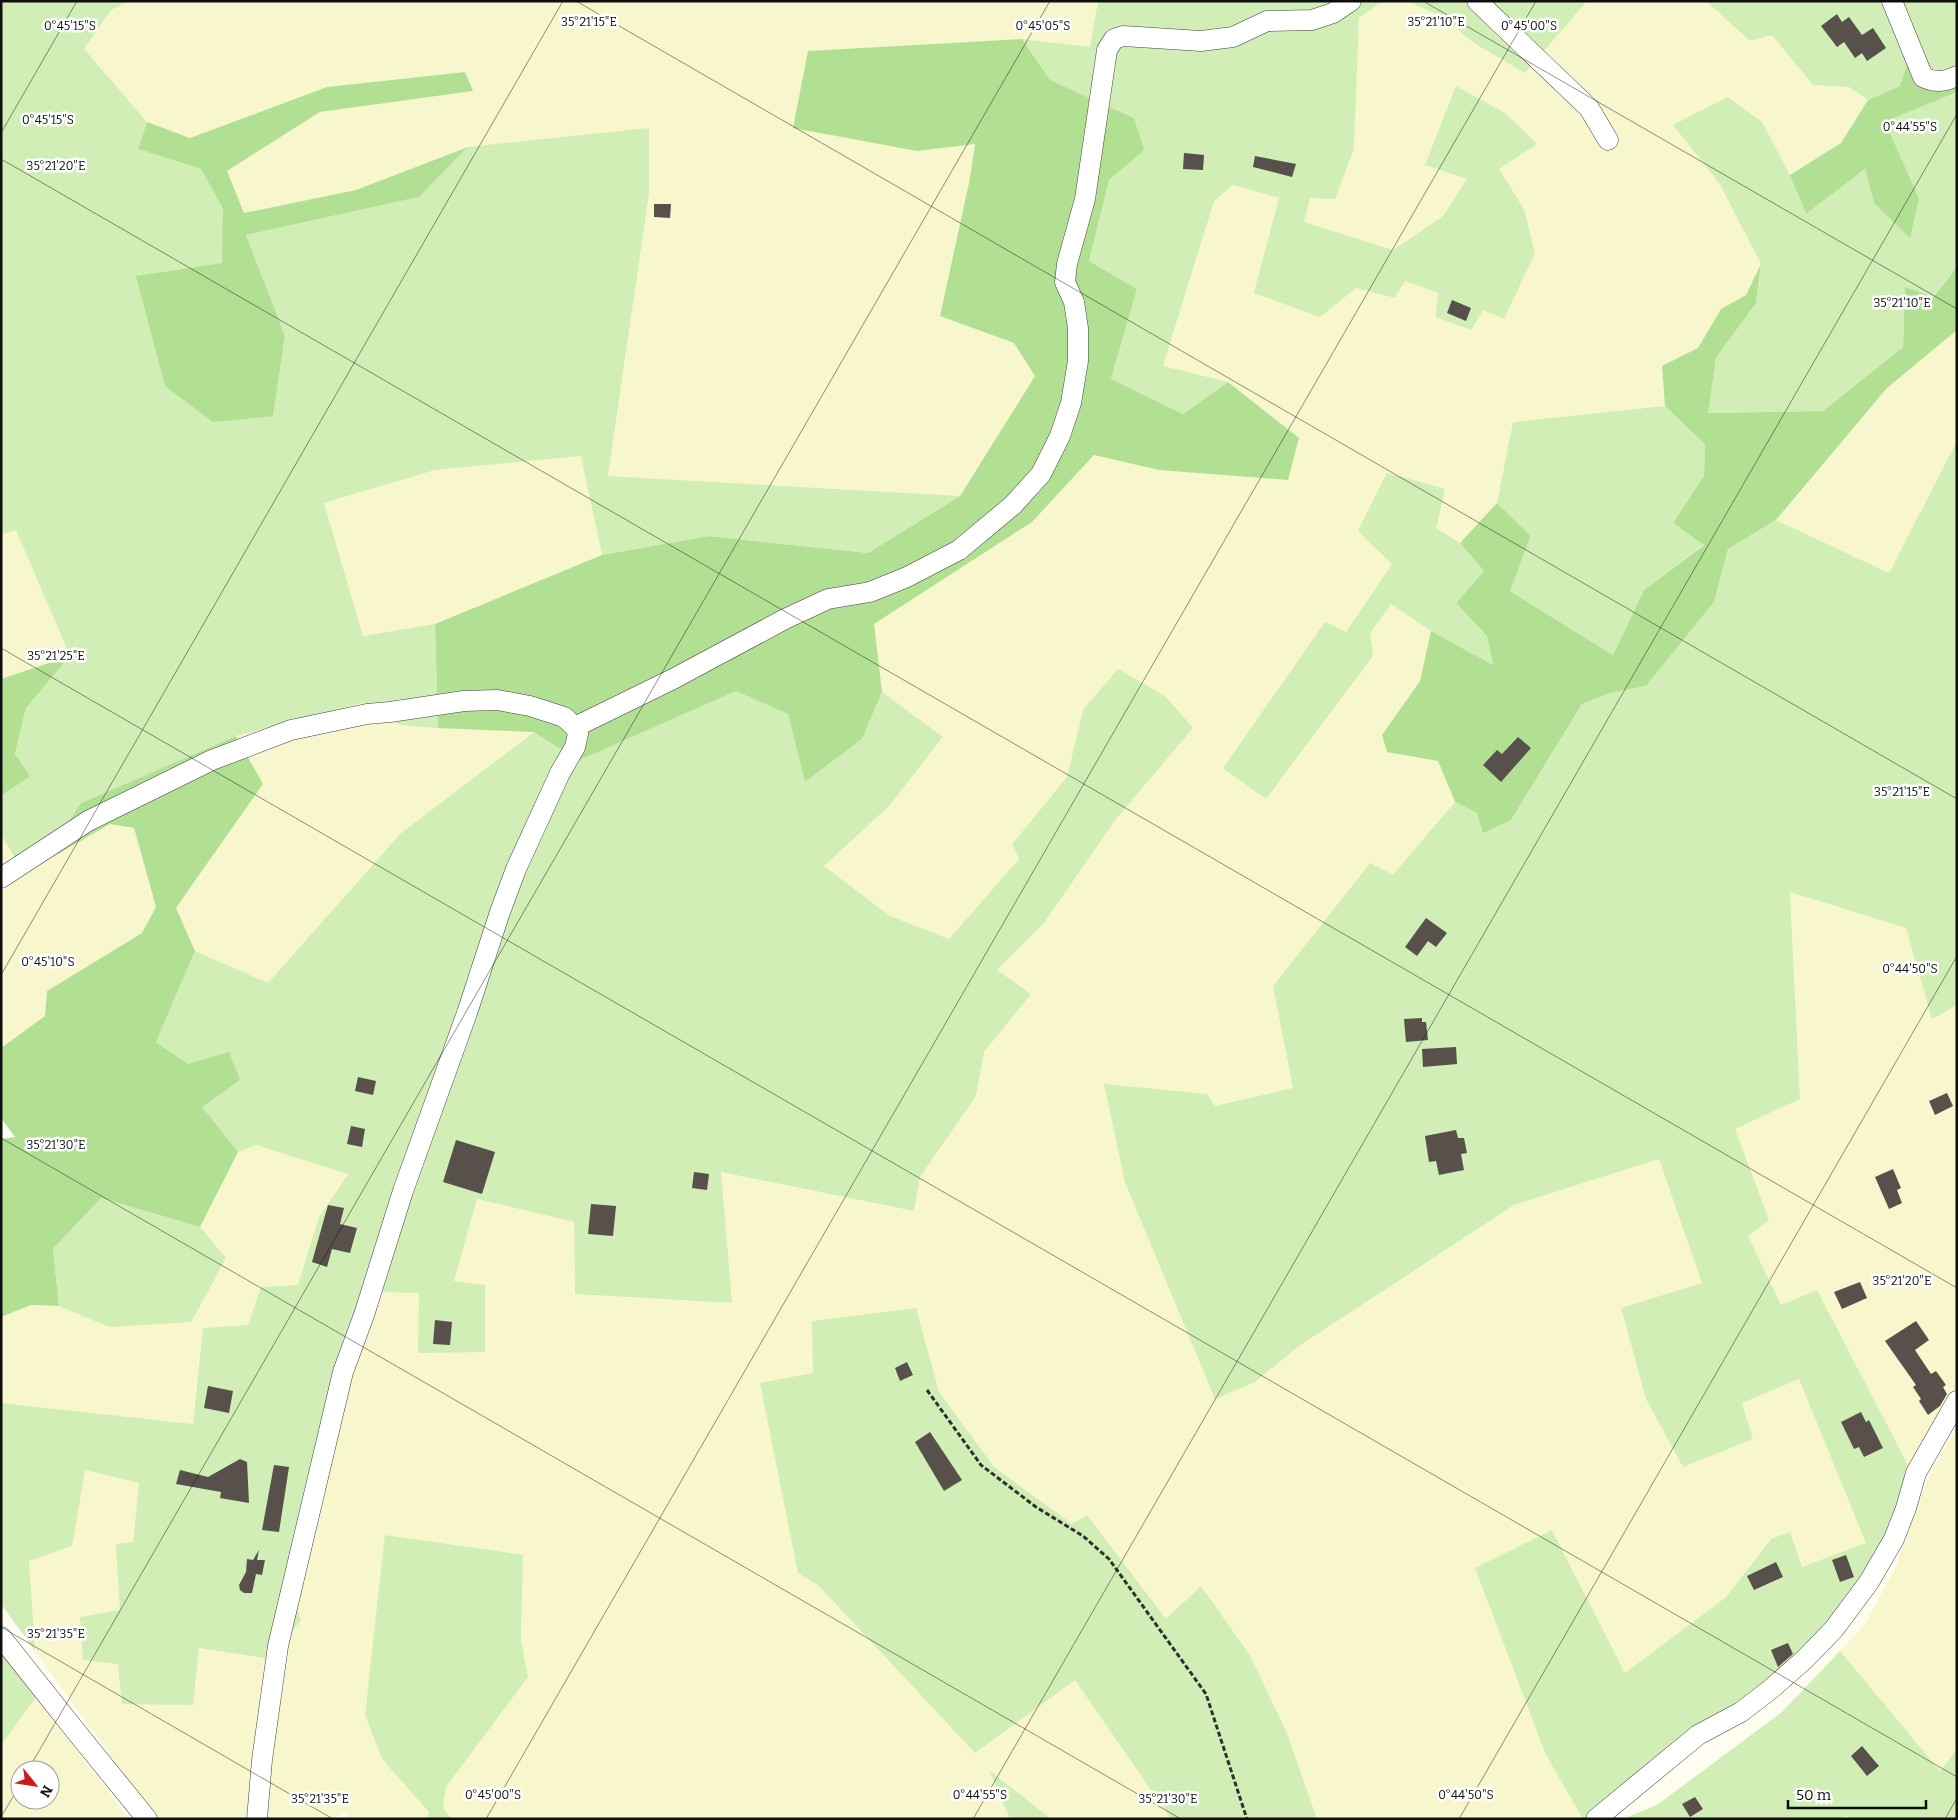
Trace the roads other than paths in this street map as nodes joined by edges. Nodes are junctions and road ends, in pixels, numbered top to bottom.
1 (1351, 1) edge
2 (1477, 1) edge
3 (1892, 1) edge
4 (1957, 76) edge
5 (1608, 140) dead end
6 (575, 727) junction
7 (1, 878) edge
8 (1957, 1401) edge
9 (1, 1636) edge
10 (147, 1819) edge
11 (257, 1819) edge
12 (1596, 1819) edge

1 - 6 street
2 - 5 street
3 - 4 street
6 - 7 street
6 - 11 street
8 - 12 street
9 - 10 street

